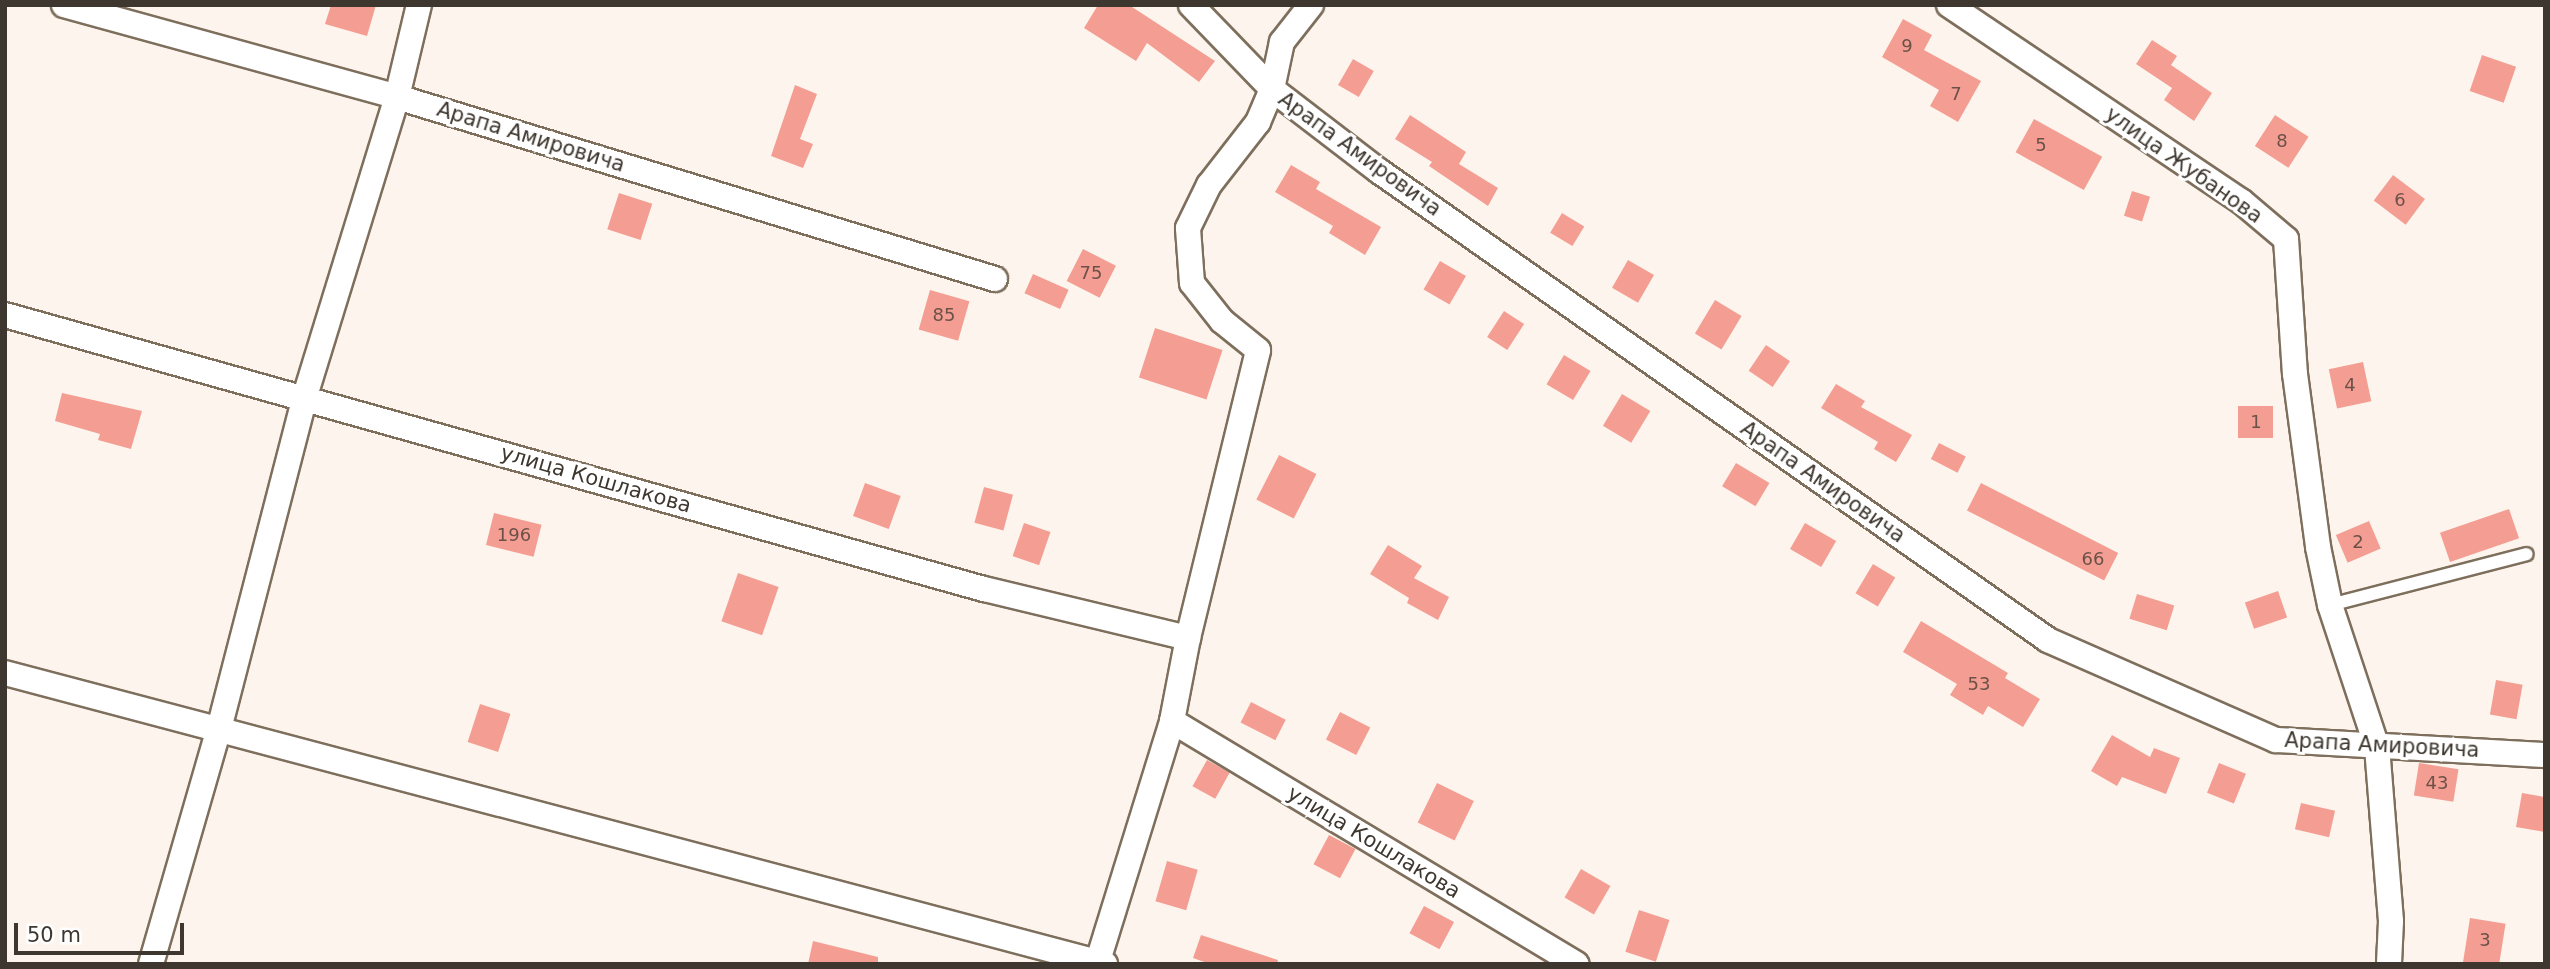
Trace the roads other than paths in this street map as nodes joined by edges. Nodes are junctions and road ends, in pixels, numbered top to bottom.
1 (64, 5) edge
2 (419, 5) edge
3 (1191, 5) edge
4 (1311, 5) edge
5 (1949, 5) edge
6 (1272, 89) junction
7 (397, 97) junction
8 (995, 279) dead end
9 (5, 315) edge
10 (305, 396) junction
11 (2526, 554) dead end
12 (2330, 604) junction
13 (1188, 638) junction
14 (5, 673) edge
15 (1172, 721) junction
16 (219, 729) junction
17 (2377, 747) junction
18 (2545, 755) edge
19 (1100, 963) edge
20 (151, 964) edge
21 (1577, 964) edge
22 (2389, 964) edge

1 - 7 street, Арапа Амировича
2 - 7 street
3 - 6 street, Арапа Амировича
4 - 6 street
5 - 12 street, улица Жубанова
6 - 13 street
6 - 17 street, Арапа Амировича
7 - 8 street, Арапа Амировича
7 - 10 street
9 - 10 street, улица Кошлакова
10 - 13 street, улица Кошлакова
10 - 16 street
11 - 12 lane
12 - 17 street, улица Жубанова
13 - 15 street
14 - 16 street
15 - 19 street
15 - 21 street, улица Кошлакова
16 - 19 street
16 - 20 street
17 - 18 street, Арапа Амировича
17 - 22 street, улица Жубанова

